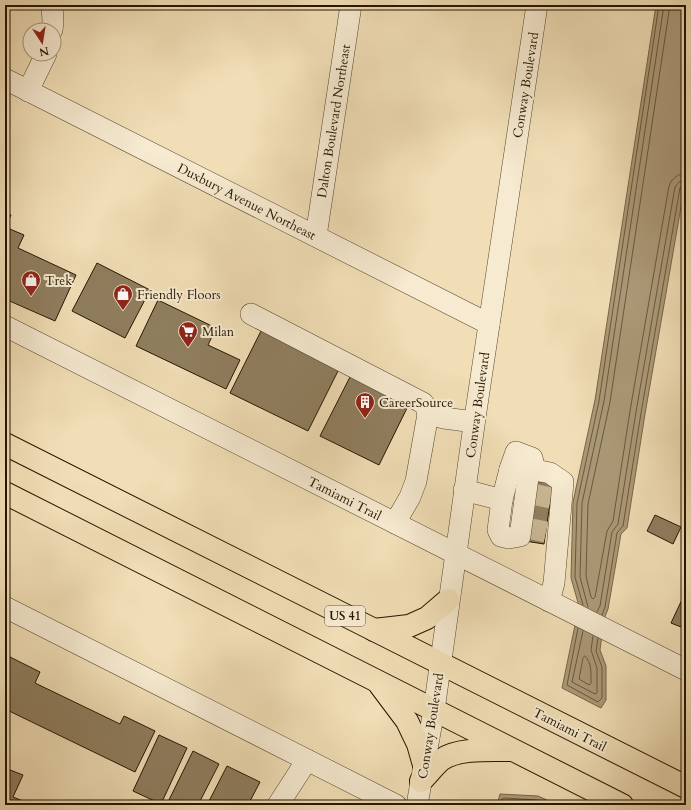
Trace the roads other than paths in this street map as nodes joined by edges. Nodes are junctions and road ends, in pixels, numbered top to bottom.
1 (52, 5) edge
2 (351, 5) edge
3 (537, 5) edge
4 (53, 22) edge
5 (42, 62) edge
6 (5, 79) edge
7 (28, 91) junction
8 (316, 236) junction
9 (251, 314) dead end
10 (488, 324) junction
11 (5, 326) edge
12 (428, 414) junction
13 (474, 422) junction
14 (5, 444) edge
15 (525, 469) junction
16 (464, 490) junction
17 (5, 494) edge
18 (543, 496) junction
19 (501, 506) junction
20 (395, 523) junction
21 (535, 528) junction
22 (455, 553) junction
23 (448, 600) junction
24 (549, 601) junction
25 (5, 607) edge
26 (374, 630) junction
27 (440, 663) junction
28 (686, 670) edge
29 (377, 681) junction
30 (434, 710) junction
31 (513, 750) junction
32 (307, 760) junction
33 (423, 773) junction
34 (686, 787) edge
35 (278, 805) edge
36 (396, 805) edge
37 (417, 805) edge
38 (622, 805) edge

1 - 4 street
2 - 8 street, Dalton Boulevard Northeast
3 - 10 street, Conway Boulevard
5 - 7 street
6 - 7 street, Duxbury Avenue Northeast
7 - 8 street, Duxbury Avenue Northeast
8 - 10 street, Duxbury Avenue Northeast
9 - 12 street
10 - 13 street, Conway Boulevard
11 - 20 street, Tamiami Trail
12 - 13 street
12 - 20 street
13 - 16 street, Conway Boulevard
14 - 26 main road, Tamiami Trail / US 41
15 - 18 street
15 - 18 street
15 - 19 street
16 - 19 street
16 - 22 street, Conway Boulevard
17 - 29 main road
18 - 21 street
18 - 21 street
19 - 21 street
20 - 22 street, Tamiami Trail
21 - 24 street
22 - 23 street, Conway Boulevard
22 - 24 street, Tamiami Trail
23 - 26 main road
23 - 27 street, Conway Boulevard
24 - 28 street, Tamiami Trail
25 - 32 street
26 - 27 main road, Tamiami Trail / US 41
27 - 30 street, Conway Boulevard
27 - 34 main road, Tamiami Trail / US 41
29 - 30 main road
29 - 33 main road
30 - 31 main road
30 - 33 street, Conway Boulevard
31 - 33 main road
31 - 38 main road
32 - 35 street
32 - 36 street
33 - 37 street, Conway Boulevard

